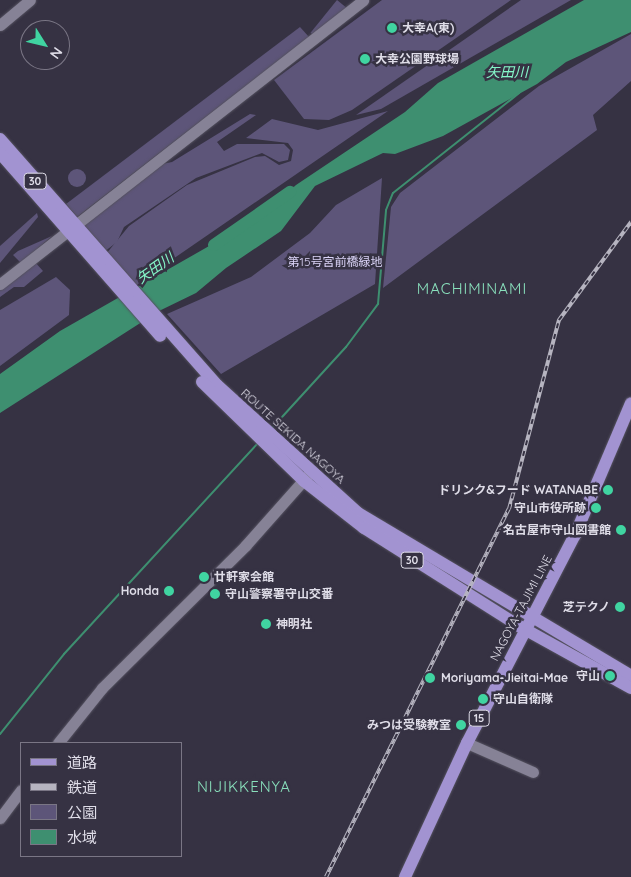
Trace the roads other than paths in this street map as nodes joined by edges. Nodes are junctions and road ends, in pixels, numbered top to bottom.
1 (30, 0) edge
2 (363, 0) edge
3 (0, 25) edge
4 (0, 139) edge
5 (0, 153) edge
6 (68, 229) junction
7 (0, 284) edge
8 (631, 403) edge
9 (307, 476) junction
10 (528, 624) junction
11 (631, 676) edge
12 (631, 688) edge
13 (59, 742) edge
14 (467, 743) junction
15 (534, 772) dead end
16 (20, 791) edge
17 (0, 818) edge
18 (405, 877) edge

1 - 3 street
2 - 6 street
4 - 6 main road, ROUTE SEKIDA NAGOYA / 30
5 - 6 main road, ROUTE SEKIDA NAGOYA / 30
6 - 7 street
6 - 9 main road, ROUTE SEKIDA NAGOYA / 30
8 - 10 main road, NAGOYA-TAJIMI LINE / 15
9 - 10 main road, ROUTE SEKIDA NAGOYA / 30
9 - 13 street
10 - 11 main road, ROUTE SEKIDA NAGOYA / 30
10 - 12 main road, ROUTE SEKIDA NAGOYA / 30
10 - 14 main road, NAGOYA-TAJIMI LINE / 15
14 - 15 street
14 - 18 main road, NAGOYA-TAJIMI LINE / 15
16 - 17 street

